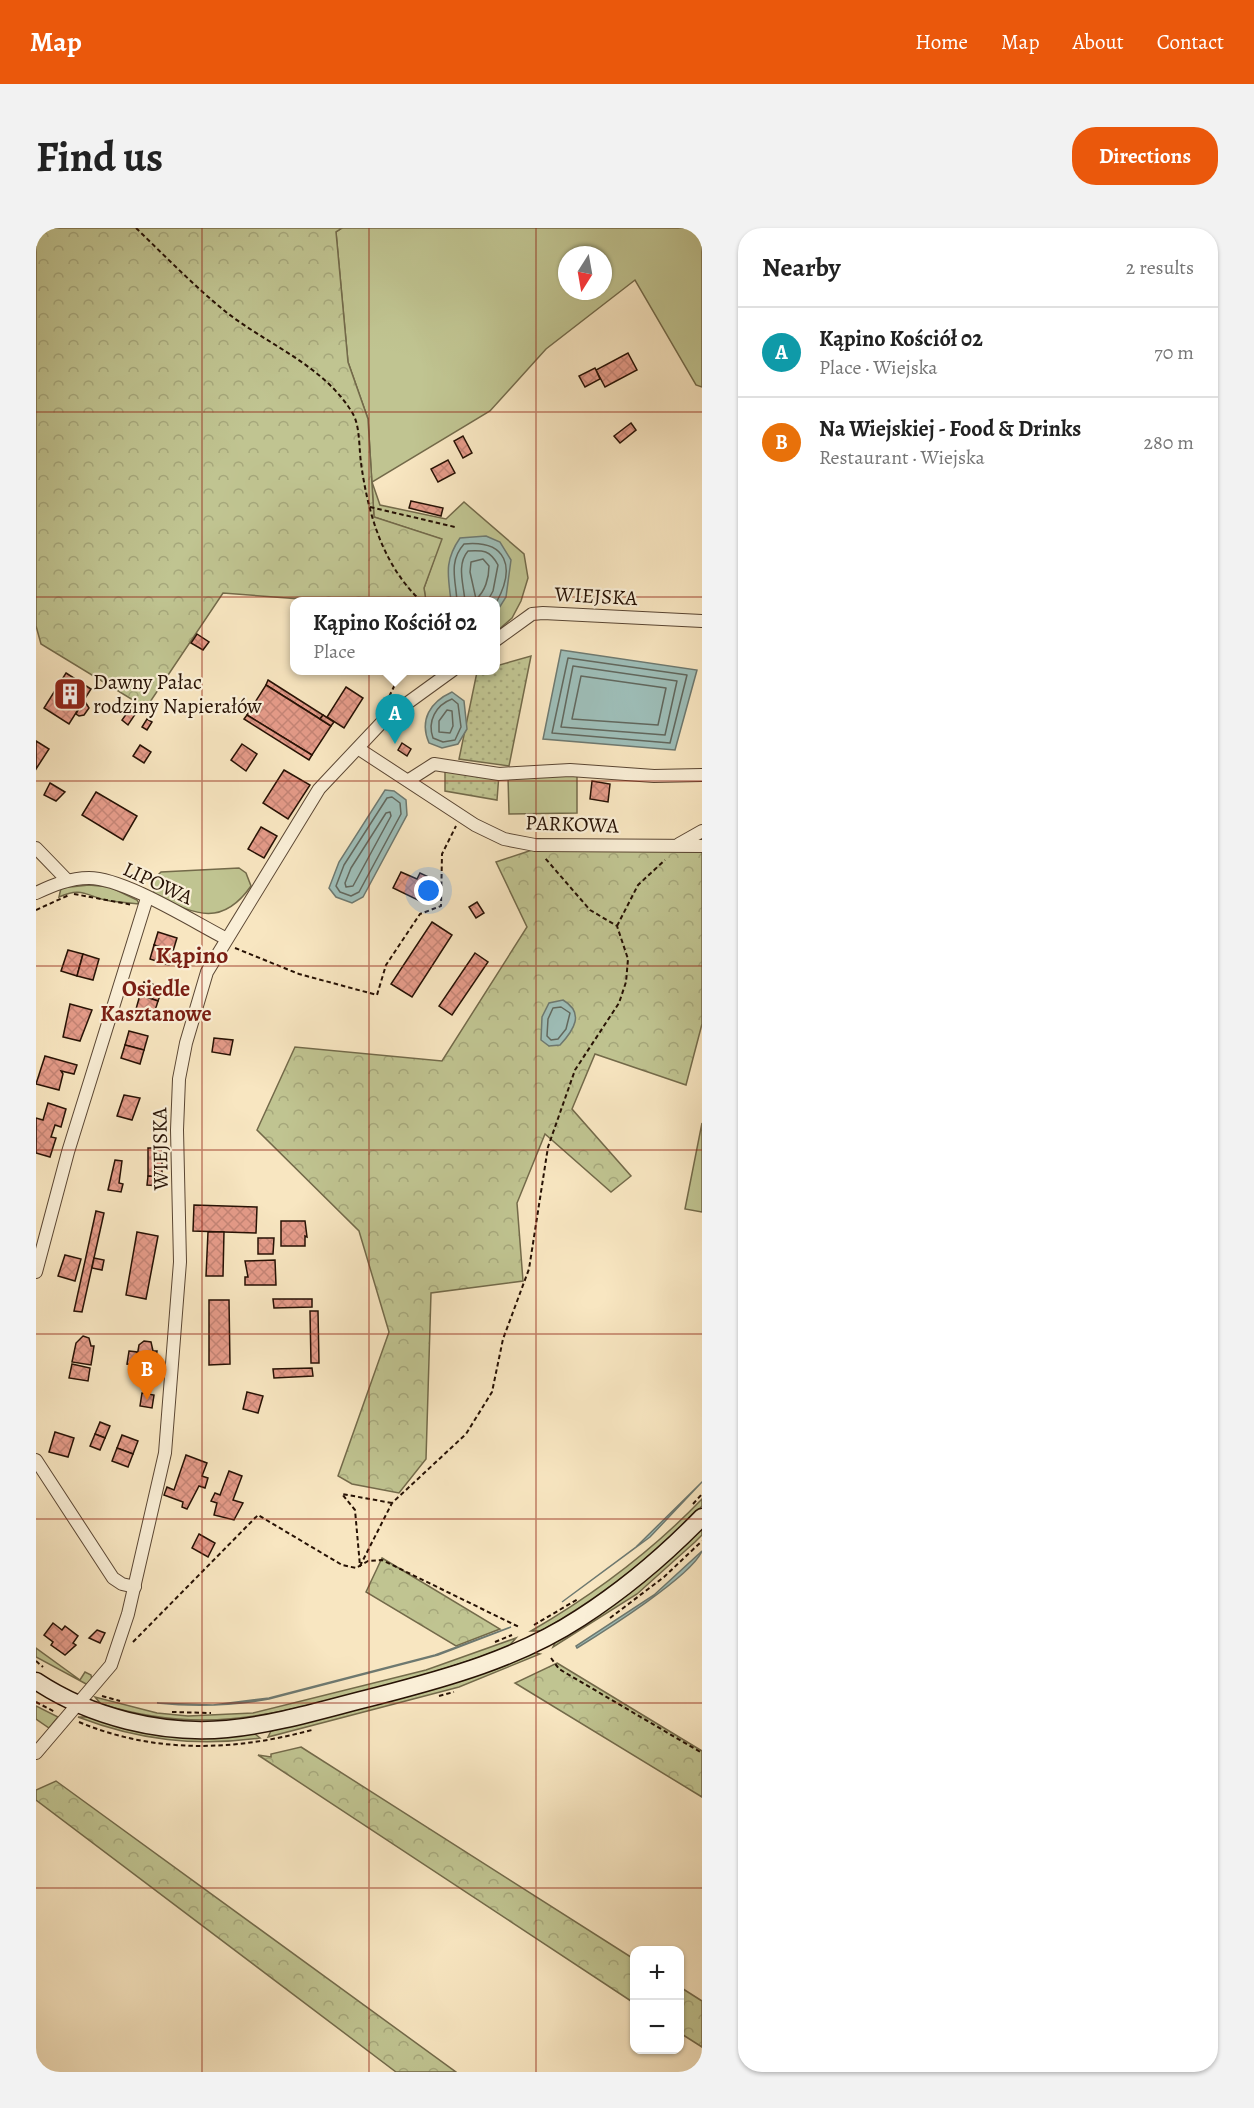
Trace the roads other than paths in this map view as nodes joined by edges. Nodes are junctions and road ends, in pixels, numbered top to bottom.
1 (702, 621) edge
2 (500, 636) edge
3 (446, 675) edge
4 (359, 749) junction
5 (702, 775) edge
6 (409, 780) junction
7 (702, 831) edge
8 (678, 844) junction
9 (702, 846) edge
10 (36, 848) edge
11 (67, 880) junction
12 (36, 893) edge
13 (147, 898) junction
14 (225, 938) junction
15 (36, 1272) edge
16 (36, 1460) edge
17 (695, 1513) edge
18 (135, 1587) junction
19 (36, 1681) edge
20 (79, 1704) junction
21 (36, 1753) edge

1 - 2 street, WIEJSKA
3 - 4 street, WIEJSKA
4 - 6 street, PARKOWA
4 - 14 street, WIEJSKA
5 - 6 street
6 - 8 street, PARKOWA
7 - 8 street
8 - 9 street, PARKOWA
10 - 11 street
11 - 12 street, LIPOWA
11 - 13 street, LIPOWA
13 - 14 street, LIPOWA
13 - 15 street
14 - 18 street, WIEJSKA
16 - 18 street
17 - 20 street
18 - 20 street, WIEJSKA
19 - 20 street
20 - 21 street, WIEJSKA

